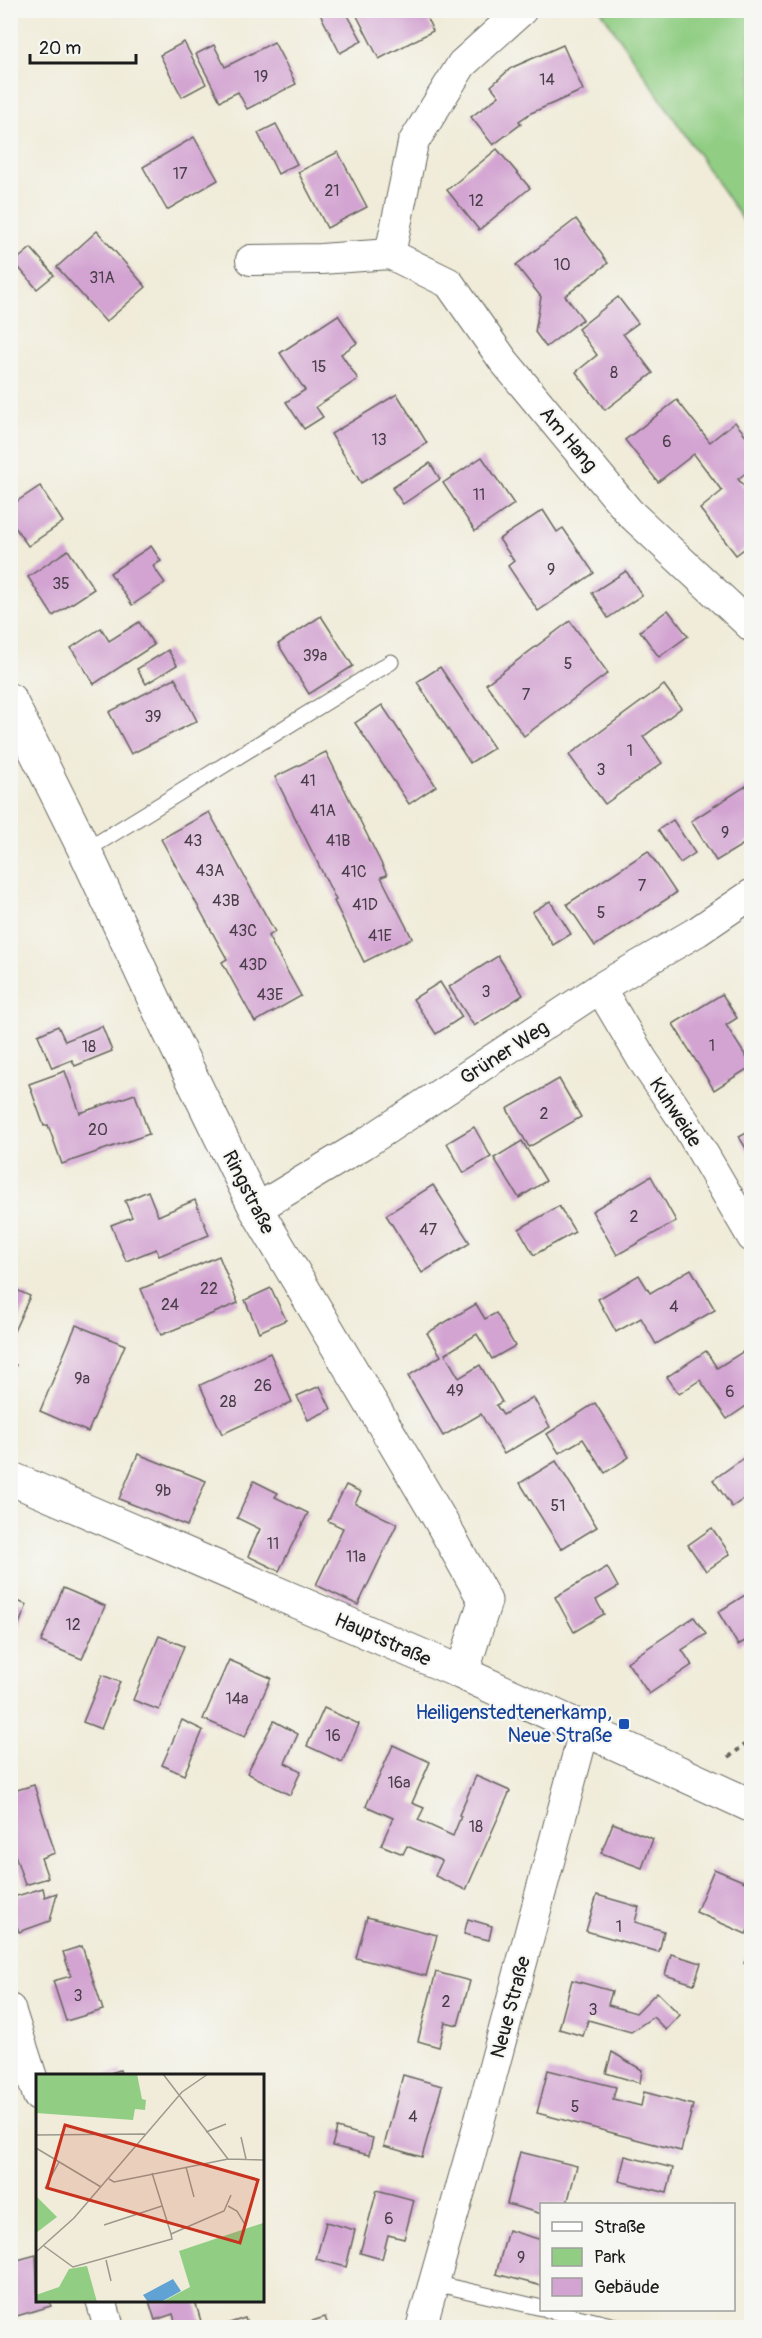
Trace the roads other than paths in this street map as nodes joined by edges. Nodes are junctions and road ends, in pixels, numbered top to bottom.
1 (522, 10) edge
2 (390, 254) junction
3 (251, 260) dead end
4 (752, 627) edge
5 (391, 662) dead end
6 (10, 700) edge
7 (85, 851) junction
8 (752, 894) edge
9 (600, 988) junction
10 (256, 1209) junction
11 (752, 1237) edge
12 (10, 1478) edge
13 (462, 1673) junction
14 (584, 1731) junction
15 (752, 1806) edge
16 (10, 2009) edge
17 (36, 2090) edge
18 (434, 2283) junction
19 (101, 2302) edge
20 (540, 2308) edge
21 (552, 2311) edge
22 (109, 2328) edge
23 (421, 2328) edge
24 (624, 2328) edge

1 - 2 street
2 - 3 street
2 - 4 street, Am Hang
5 - 7 lane
6 - 7 street, Ringstraße
7 - 10 street, Ringstraße
8 - 9 street, Grüner Weg
9 - 10 street, Grüner Weg
9 - 11 street, Kuhweide
10 - 13 street, Ringstraße
12 - 13 street, Hauptstraße
13 - 14 street, Hauptstraße
14 - 15 street, Hauptstraße
14 - 18 street, Neue Straße
16 - 17 street
18 - 20 lane
18 - 23 street, Neue Straße
19 - 22 street
21 - 24 lane

